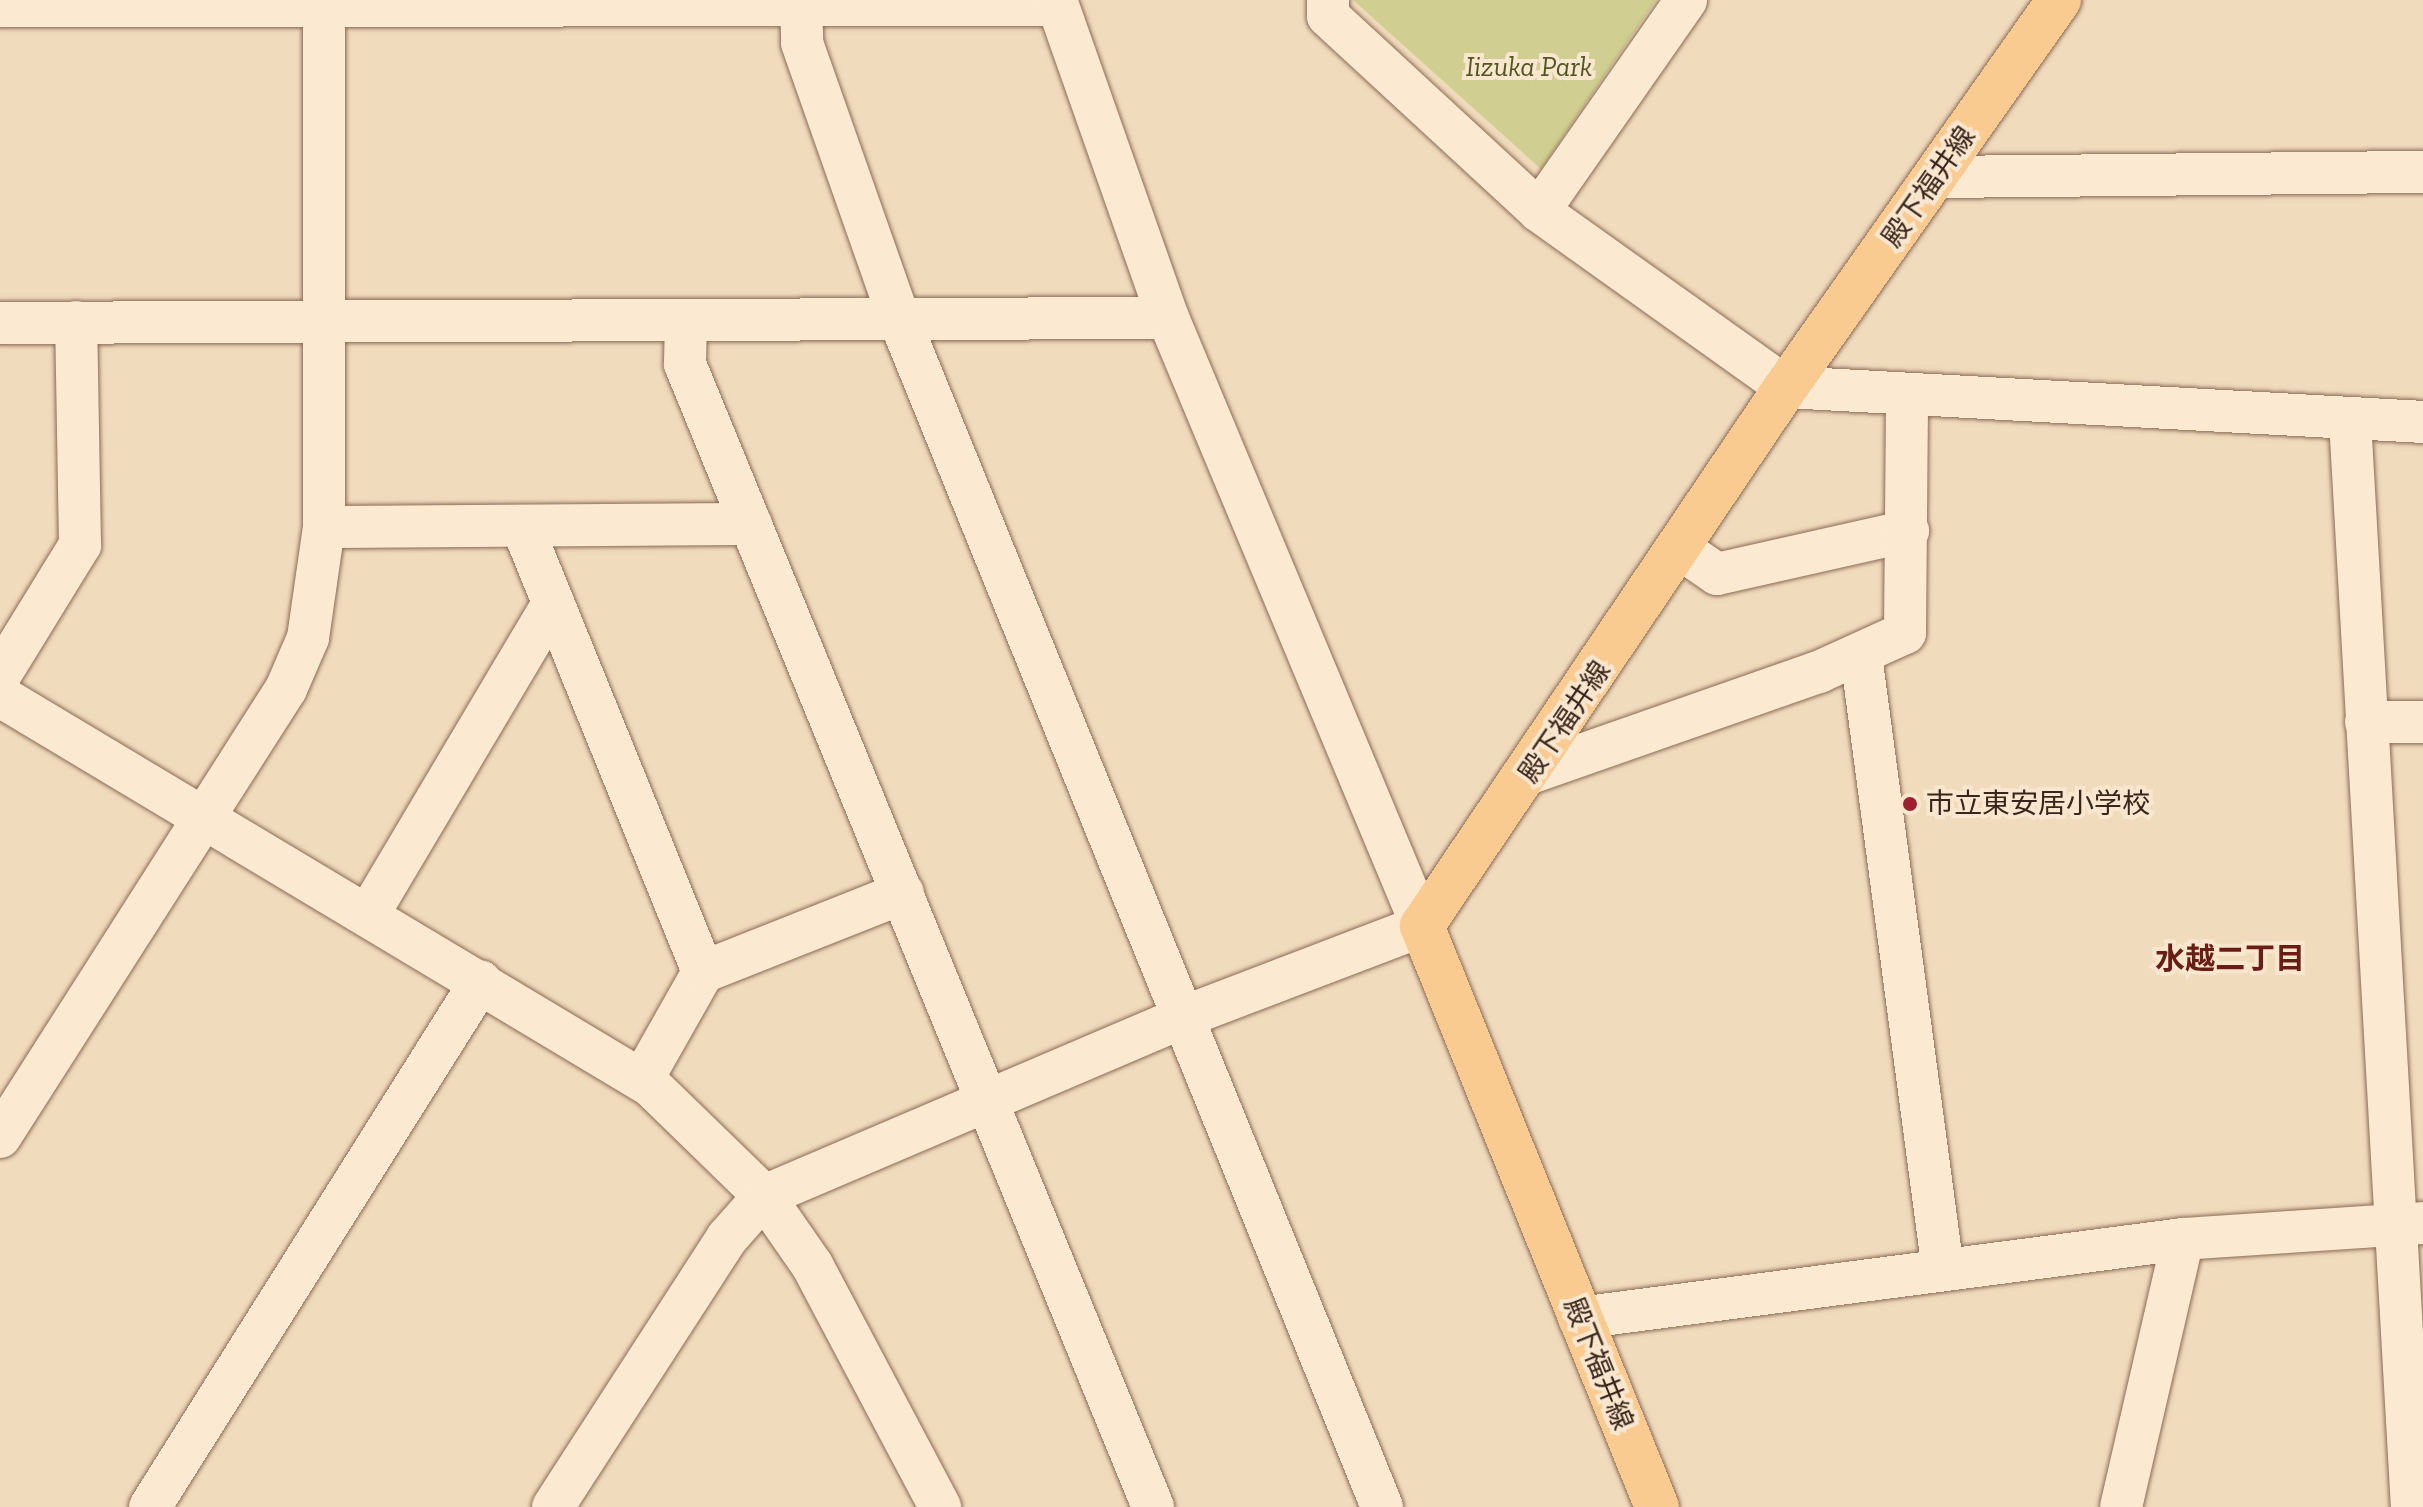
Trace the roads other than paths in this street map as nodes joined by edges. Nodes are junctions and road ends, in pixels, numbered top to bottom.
1 (1328, 0) edge
2 (1686, 0) edge
3 (2059, 0) edge
4 (1056, 2) edge
5 (324, 3) edge
6 (801, 5) junction
7 (0, 6) edge
8 (2423, 172) edge
9 (1938, 177) junction
10 (1539, 211) junction
11 (1168, 318) junction
12 (322, 321) junction
13 (900, 321) junction
14 (76, 322) junction
15 (686, 322) junction
16 (0, 323) edge
17 (1786, 387) junction
18 (1907, 396) junction
19 (2350, 420) junction
20 (2423, 422) edge
21 (751, 524) junction
22 (522, 526) junction
23 (324, 527) junction
24 (1908, 531) junction
25 (1679, 548) junction
26 (553, 603) junction
27 (1861, 655) junction
28 (0, 675) edge
29 (0, 696) edge
30 (2366, 722) junction
31 (2423, 722) edge
32 (1533, 772) junction
33 (202, 819) junction
34 (903, 893) junction
35 (368, 915) junction
36 (1422, 926) junction
37 (703, 972) junction
38 (481, 981) junction
39 (1178, 1019) junction
40 (642, 1080) junction
41 (984, 1100) junction
42 (0, 1137) edge
43 (764, 1196) junction
44 (2410, 1221) edge
45 (2183, 1239) junction
46 (1943, 1270) junction
47 (1579, 1318) junction
48 (923, 1496) edge
49 (150, 1507) edge
50 (553, 1507) edge
51 (1153, 1507) edge
52 (1382, 1507) edge
53 (1657, 1507) edge
54 (2121, 1507) edge
55 (2412, 1507) edge

1 - 10 street
2 - 10 street
3 - 9 main road, 殿下福井線
4 - 6 street
4 - 11 street
5 - 6 street
5 - 7 street
5 - 12 street
6 - 13 street
8 - 9 street
9 - 17 main road, 殿下福井線
10 - 17 street
11 - 13 street
11 - 36 street
12 - 14 street
12 - 15 street
12 - 23 street
13 - 15 street
13 - 39 street
14 - 16 street
14 - 28 street
15 - 21 street
17 - 18 street
17 - 25 main road, 殿下福井線
18 - 19 street
18 - 24 street
19 - 20 street
19 - 30 street
21 - 22 street
21 - 34 street
22 - 23 street
22 - 26 street
23 - 33 street
24 - 25 street
24 - 27 street
25 - 32 main road, 殿下福井線
26 - 35 street
26 - 37 street
27 - 32 street
27 - 46 street
29 - 33 street
30 - 31 street
30 - 44 street
32 - 36 main road, 殿下福井線
33 - 35 street
33 - 42 street
34 - 37 street
34 - 41 street
35 - 38 street
36 - 39 street
36 - 47 main road, 殿下福井線
37 - 40 street
38 - 40 street
38 - 49 street
39 - 41 street
39 - 52 street
40 - 43 street
41 - 43 street
41 - 51 street
43 - 48 street
43 - 50 street
44 - 45 street
44 - 55 street
45 - 46 street
45 - 54 street
46 - 47 street
47 - 53 main road, 殿下福井線

